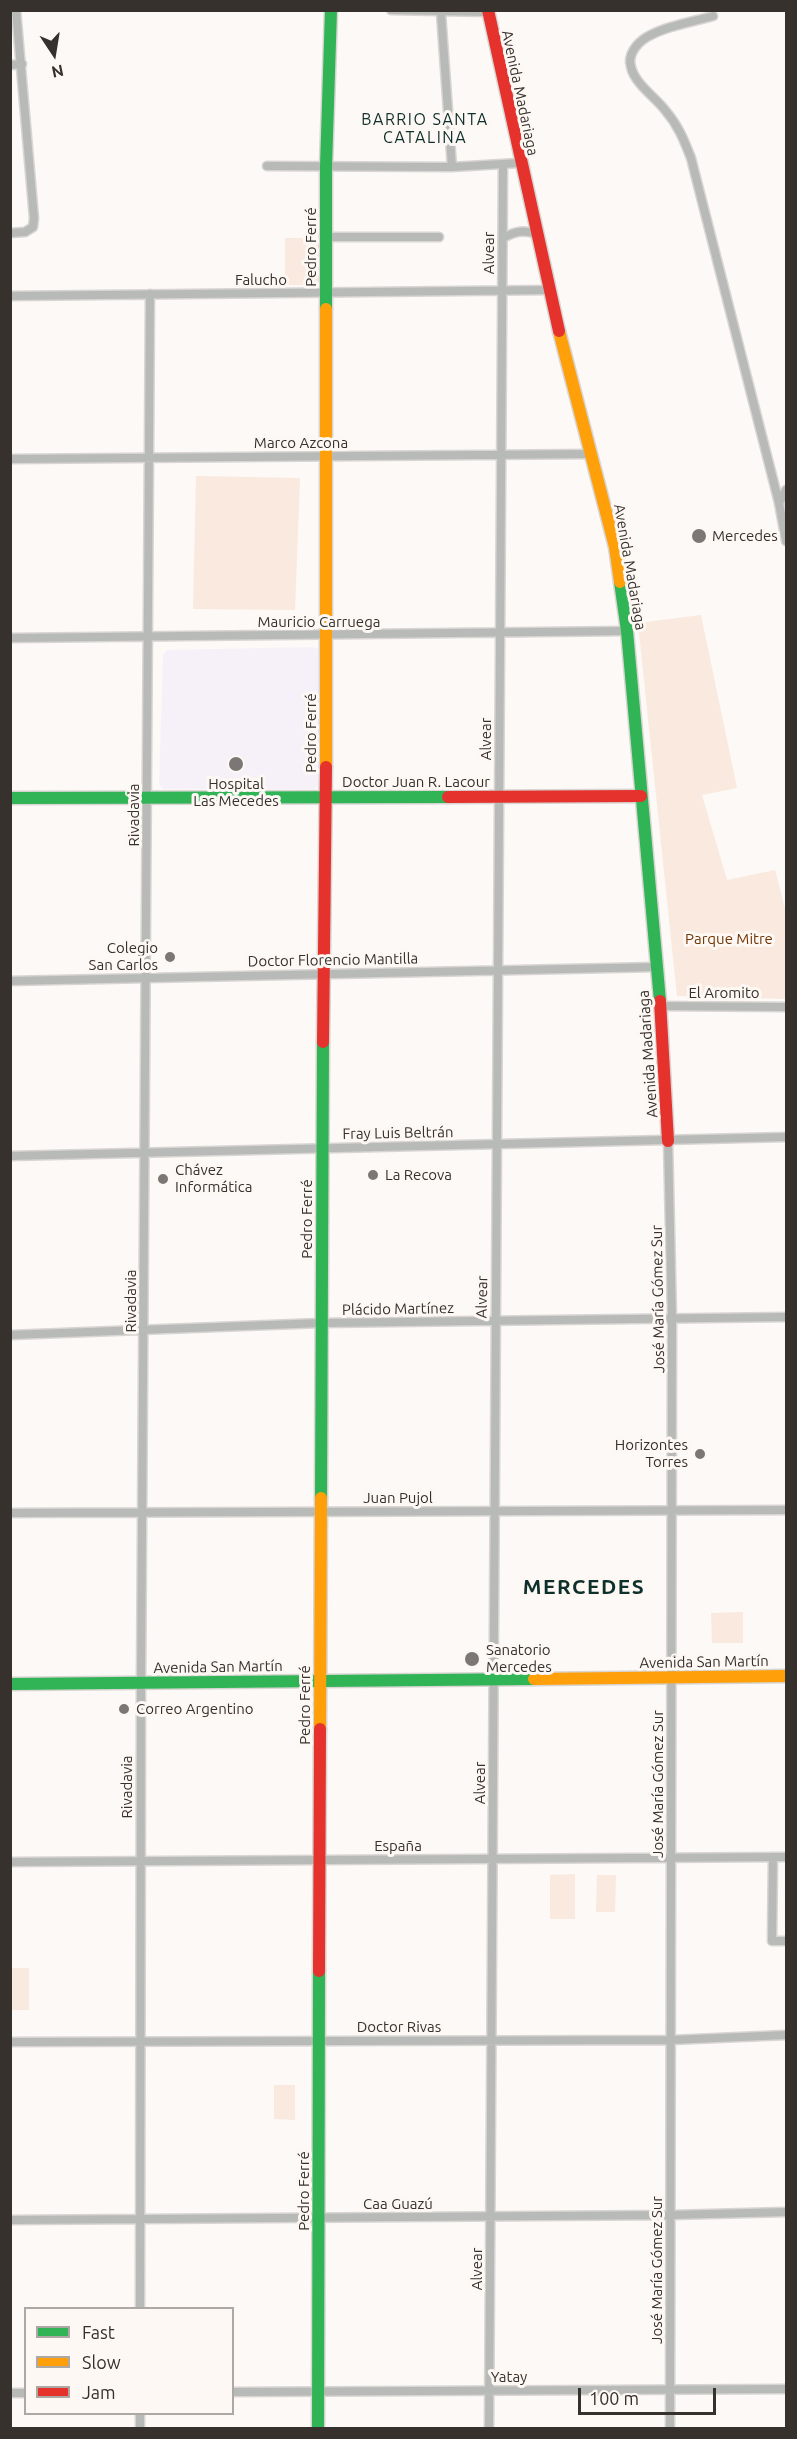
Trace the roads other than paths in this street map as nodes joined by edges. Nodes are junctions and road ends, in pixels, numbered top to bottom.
1 (16, 10) edge
2 (331, 10) edge
3 (391, 10) edge
4 (426, 11) edge
5 (488, 11) edge
6 (441, 13) junction
7 (713, 16) dead end
8 (22, 64) junction
9 (10, 65) edge
10 (519, 163) junction
11 (503, 165) junction
12 (267, 166) dead end
13 (452, 166) junction
14 (326, 167) junction
15 (10, 233) edge
16 (536, 234) junction
17 (326, 237) junction
18 (439, 237) dead end
19 (502, 238) junction
20 (549, 290) junction
21 (502, 291) junction
22 (325, 293) junction
23 (150, 294) junction
24 (10, 296) edge
25 (592, 454) junction
26 (501, 455) junction
27 (325, 456) junction
28 (149, 458) junction
29 (10, 459) edge
30 (786, 490) edge
31 (779, 503) junction
32 (786, 541) edge
33 (627, 631) junction
34 (500, 633) junction
35 (327, 635) junction
36 (148, 636) junction
37 (10, 638) edge
38 (499, 796) junction
39 (642, 796) junction
40 (148, 797) junction
41 (326, 797) junction
42 (10, 798) edge
43 (657, 967) junction
44 (498, 970) junction
45 (323, 974) junction
46 (147, 978) junction
47 (10, 981) edge
48 (660, 1006) junction
49 (786, 1007) edge
50 (786, 1137) edge
51 (668, 1141) junction
52 (497, 1144) junction
53 (322, 1148) junction
54 (146, 1152) junction
55 (10, 1156) edge
56 (786, 1317) edge
57 (672, 1318) junction
58 (495, 1321) junction
59 (321, 1323) junction
60 (145, 1330) junction
61 (10, 1335) edge
62 (671, 1510) junction
63 (786, 1510) edge
64 (495, 1511) junction
65 (321, 1512) junction
66 (10, 1513) edge
67 (143, 1513) junction
68 (786, 1676) edge
69 (671, 1677) junction
70 (494, 1679) junction
71 (321, 1681) junction
72 (141, 1683) junction
73 (10, 1684) edge
74 (773, 1857) junction
75 (786, 1857) edge
76 (671, 1858) junction
77 (493, 1859) junction
78 (320, 1860) junction
79 (141, 1861) junction
80 (10, 1862) edge
81 (786, 1941) edge
82 (786, 2035) edge
83 (491, 2040) junction
84 (671, 2040) junction
85 (140, 2041) junction
86 (319, 2041) junction
87 (10, 2042) edge
88 (786, 2212) edge
89 (671, 2215) junction
90 (490, 2216) junction
91 (319, 2218) junction
92 (140, 2219) junction
93 (10, 2220) edge
94 (140, 2307) edge
95 (786, 2389) edge
96 (670, 2390) junction
97 (489, 2391) junction
98 (234, 2392) edge
99 (318, 2392) junction
100 (318, 2428) edge
101 (489, 2428) edge
102 (670, 2428) edge

1 - 8 street
2 - 14 street, Pedro Ferré
3 - 4 street
4 - 6 street
5 - 6 street
5 - 10 street, Avenida Madariaga
6 - 13 street
7 - 31 street
8 - 9 street
8 - 15 street
10 - 11 street
10 - 16 street, Avenida Madariaga
11 - 13 street
11 - 19 street, Alvear
12 - 14 street
13 - 14 street
14 - 17 street, Pedro Ferré
16 - 19 street
16 - 20 street, Avenida Madariaga
17 - 18 street
17 - 22 street, Pedro Ferré
19 - 21 street, Alvear
20 - 21 street, Falucho
20 - 25 street, Avenida Madariaga
21 - 22 street, Falucho
21 - 26 street, Alvear
22 - 23 street, Falucho
22 - 27 street, Pedro Ferré
23 - 24 street, Falucho
23 - 28 street, Rivadavia
25 - 26 street, Marco Azcona
25 - 33 street, Avenida Madariaga
26 - 27 street, Marco Azcona
26 - 34 street, Alvear
27 - 28 street, Marco Azcona
27 - 35 street, Pedro Ferré
28 - 29 street, Marco Azcona
28 - 36 street, Rivadavia
30 - 31 street
31 - 32 street
33 - 34 street, Mauricio Carruega
33 - 39 street, Avenida Madariaga
34 - 35 street, Mauricio Carruega
34 - 38 street, Alvear
35 - 36 street, Mauricio Carruega
35 - 41 street, Pedro Ferré
36 - 37 street, Mauricio Carruega
36 - 40 street, Rivadavia
38 - 39 street, Doctor Juan R. Lacour
38 - 41 street, Doctor Juan R. Lacour
38 - 44 street, Alvear
39 - 43 street, Avenida Madariaga
40 - 41 street, Doctor Juan R. Lacour
40 - 42 street, Doctor Juan R. Lacour
40 - 46 street, Rivadavia
41 - 45 street, Pedro Ferré
43 - 44 street, Doctor Florencio Mantilla
43 - 48 street, Avenida Madariaga
44 - 45 street, Doctor Florencio Mantilla
44 - 52 street, Alvear
45 - 46 street, Doctor Florencio Mantilla
45 - 53 street, Pedro Ferré
46 - 47 street, Doctor Florencio Mantilla
46 - 54 street, Rivadavia
48 - 49 street, El Aromito
48 - 51 street, Avenida Madariaga
50 - 51 street, Fray Luis Beltrán
51 - 52 street, Fray Luis Beltrán
51 - 57 street, José María Gómez Sur
52 - 53 street, Fray Luis Beltrán
52 - 58 street, Alvear
53 - 54 street, Fray Luis Beltrán
53 - 59 street, Pedro Ferré
54 - 55 street, Fray Luis Beltrán
54 - 60 street, Rivadavia
56 - 57 street, Plácido Martínez
57 - 58 street, Plácido Martínez
57 - 62 street, José María Gómez Sur
58 - 59 street, Plácido Martínez
58 - 64 street, Alvear
59 - 60 street, Plácido Martínez
59 - 65 street, Pedro Ferré
60 - 61 street, Plácido Martínez
60 - 67 street, Rivadavia
62 - 63 street, Juan Pujol
62 - 64 street, Juan Pujol
62 - 69 street, José María Gómez Sur
64 - 65 street, Juan Pujol
64 - 70 street, Alvear
65 - 67 street, Juan Pujol
65 - 71 street, Pedro Ferré
66 - 67 street, Juan Pujol
67 - 72 street, Rivadavia
68 - 69 street, Avenida San Martín
69 - 70 street, Avenida San Martín
69 - 76 street, José María Gómez Sur
70 - 71 street, Avenida San Martín
70 - 77 street, Alvear
71 - 72 street, Avenida San Martín
71 - 78 street, Pedro Ferré
72 - 73 street, Avenida San Martín
72 - 79 street, Rivadavia
74 - 75 street, España
74 - 76 street, España
74 - 81 street
76 - 77 street, España
76 - 84 street, José María Gómez Sur
77 - 78 street, España
77 - 83 street, Alvear
78 - 79 street, España
78 - 86 street, Pedro Ferré
79 - 80 street, España
79 - 85 street, Rivadavia
82 - 84 street, Doctor Rivas
83 - 84 street, Doctor Rivas
83 - 86 street, Doctor Rivas
83 - 90 street, Alvear
84 - 89 street, José María Gómez Sur
85 - 86 street, Doctor Rivas
85 - 87 street, Doctor Rivas
85 - 92 street, Rivadavia
86 - 91 street, Pedro Ferré
88 - 89 street, Caa Guazú
89 - 90 street, Caa Guazú
89 - 96 street, José María Gómez Sur
90 - 91 street, Caa Guazú
90 - 97 street, Alvear
91 - 92 street, Caa Guazú
91 - 99 street, Pedro Ferré
92 - 93 street, Caa Guazú
92 - 94 street, Rivadavia
95 - 96 street, Yatay
96 - 97 street, Yatay
96 - 102 street, José María Gómez Sur
97 - 99 street, Yatay
97 - 101 street, Alvear
98 - 99 street, Yatay
99 - 100 street, Pedro Ferré

